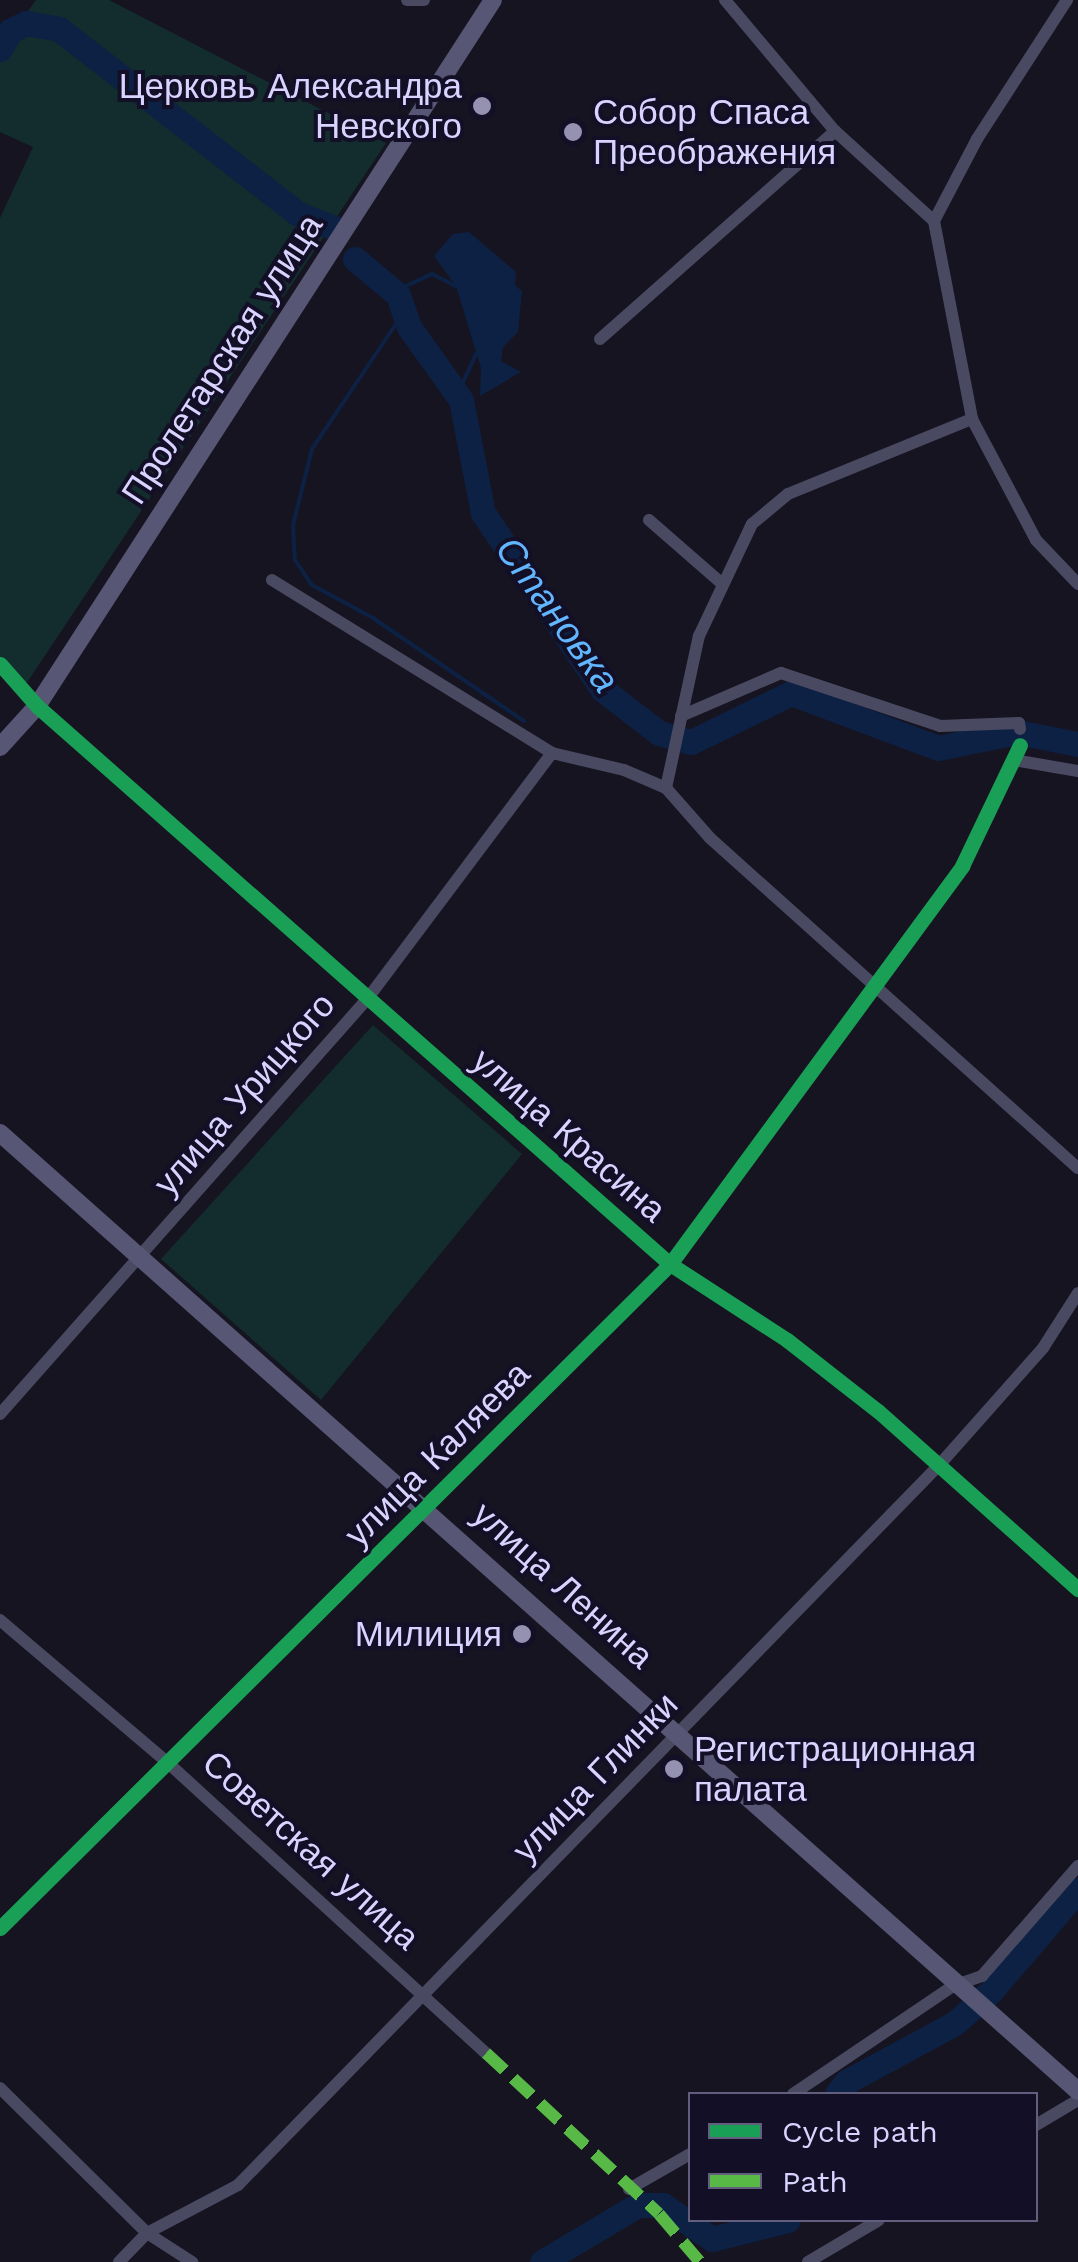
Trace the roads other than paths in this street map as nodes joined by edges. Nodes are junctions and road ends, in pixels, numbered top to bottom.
1 (406, 0) edge
2 (424, 0) edge
3 (493, 0) edge
4 (725, 0) edge
5 (1067, 0) edge
6 (836, 131) junction
7 (934, 221) junction
8 (600, 340) dead end
9 (972, 420) junction
10 (649, 520) dead end
11 (272, 580) dead end
12 (720, 582) junction
13 (1078, 584) edge
14 (0, 664) edge
15 (37, 706) junction
16 (681, 716) junction
17 (1020, 728) dead end
18 (1020, 745) dead end
19 (0, 747) edge
20 (552, 753) junction
21 (1014, 760) junction
22 (1078, 771) edge
23 (666, 788) junction
24 (870, 982) junction
25 (368, 998) junction
26 (0, 1133) edge
27 (1078, 1168) edge
28 (139, 1258) junction
29 (670, 1264) junction
30 (1078, 1294) edge
31 (0, 1414) edge
32 (941, 1463) junction
33 (428, 1508) junction
34 (1078, 1589) edge
35 (0, 1620) edge
36 (680, 1733) junction
37 (167, 1762) junction
38 (1078, 1866) edge
39 (0, 1928) edge
40 (953, 1986) junction
41 (425, 1993) junction
42 (486, 2053) dead end
43 (0, 2088) edge
44 (796, 2092) edge
45 (1078, 2092) edge
46 (1078, 2100) edge
47 (1038, 2125) edge
48 (688, 2155) edge
49 (629, 2190) dead end
50 (876, 2222) edge
51 (147, 2233) junction
52 (119, 2262) edge
53 (192, 2262) edge
54 (808, 2262) edge

1 - 2 street
3 - 15 main road, Пролетарская улица
4 - 6 street
5 - 7 street
6 - 7 street
6 - 8 street
7 - 9 street
9 - 12 street
9 - 13 street
10 - 12 street
11 - 20 street
12 - 16 street
14 - 15 street, улица Красина
15 - 19 main road, Пролетарская улица
15 - 25 street, улица Красина
16 - 17 street
16 - 23 street
18 - 21 street, улица Каляева
20 - 23 street
20 - 25 street, улица Урицкого
21 - 22 street
21 - 24 street, улица Каляева
23 - 24 street
24 - 27 street
24 - 29 street, улица Каляева
25 - 28 street, улица Урицкого
25 - 29 street, улица Красина
26 - 28 main road, улица Ленина
28 - 31 street, улица Урицкого
28 - 33 main road, улица Ленина
29 - 32 street, улица Красина
29 - 33 street, улица Каляева
30 - 32 street, улица Глинки
32 - 34 street, улица Красина
32 - 36 street, улица Глинки
33 - 36 main road, улица Ленина
33 - 37 street, улица Каляева
35 - 37 street, Советская улица
36 - 40 main road, улица Ленина
36 - 41 street, улица Глинки
37 - 39 street, улица Каляева
37 - 41 street, Советская улица
38 - 40 street
40 - 44 street
40 - 45 main road, улица Ленина
41 - 42 street, Советская улица
41 - 51 street, улица Глинки
43 - 51 street
46 - 47 street
48 - 49 street
50 - 54 street
51 - 52 street, улица Глинки
51 - 53 street

